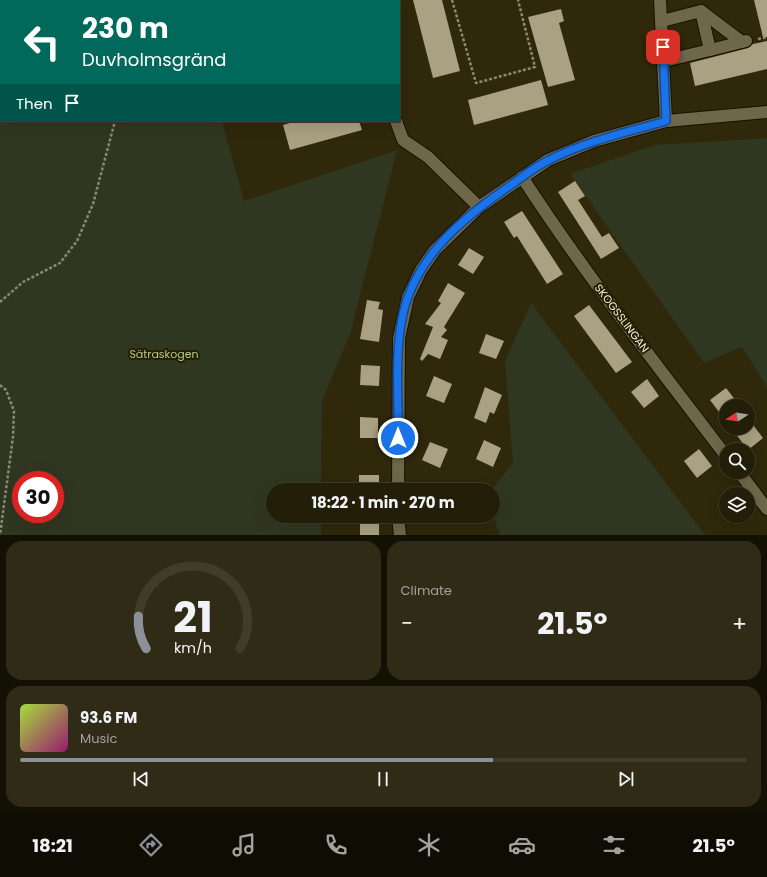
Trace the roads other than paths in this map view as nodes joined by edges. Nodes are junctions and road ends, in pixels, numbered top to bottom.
1 (660, 0) edge
2 (701, 11) junction
3 (662, 21) junction
4 (710, 50) junction
5 (664, 61) junction
6 (767, 112) edge
7 (666, 121) junction
8 (396, 122) edge
9 (522, 177) junction
10 (479, 207) junction
11 (719, 447) edge
12 (744, 479) edge
13 (398, 483) edge
14 (767, 509) edge
15 (399, 523) edge
16 (400, 535) edge

1 - 3 street
2 - 3 street
2 - 4 street
2 - 4 street
3 - 5 street
4 - 5 street
5 - 7 street
6 - 7 street
7 - 9 street
8 - 10 street
9 - 10 street
9 - 11 street, SKOGSSLINGAN
10 - 13 street
12 - 14 street
15 - 16 street

